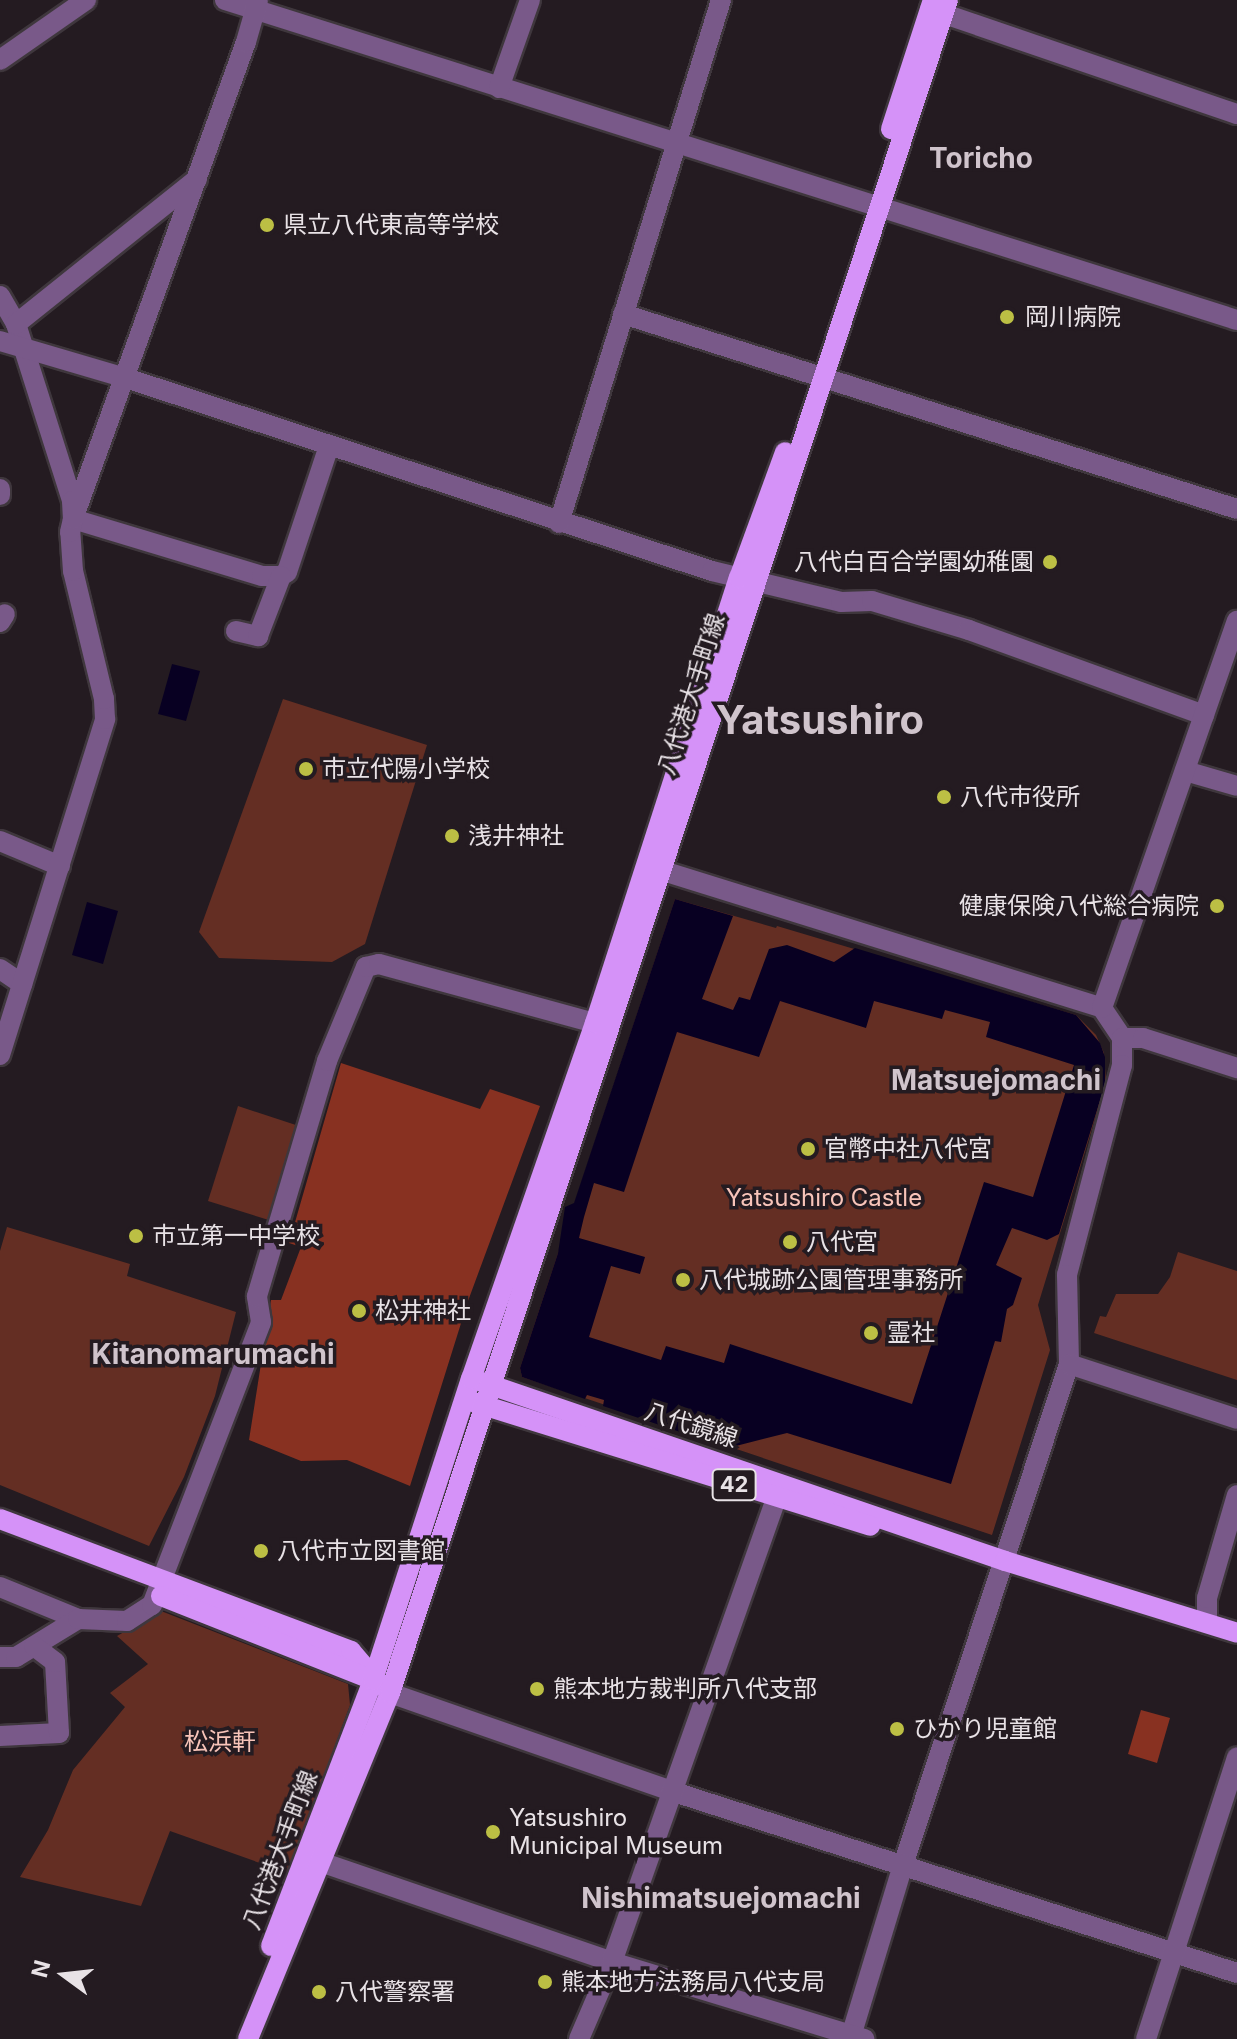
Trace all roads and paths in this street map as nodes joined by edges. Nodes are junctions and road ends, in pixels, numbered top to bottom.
1 (86, 0) edge
2 (225, 0) edge
3 (530, 0) edge
4 (721, 0) edge
5 (257, 5) edge
6 (939, 6) edge
7 (0, 60) edge
8 (499, 88) junction
9 (1237, 114) edge
10 (676, 142) junction
11 (197, 179) junction
12 (874, 204) junction
13 (0, 296) edge
14 (623, 314) junction
15 (1237, 320) edge
16 (10, 342) edge
17 (126, 378) junction
18 (819, 378) junction
19 (329, 446) junction
20 (1237, 509) edge
21 (73, 519) junction
22 (559, 523) junction
23 (281, 576) junction
24 (747, 580) junction
25 (1237, 621) edge
26 (236, 631) dead end
27 (1204, 715) junction
28 (1185, 771) junction
29 (1237, 786) edge
30 (0, 841) edge
31 (60, 866) junction
32 (654, 868) junction
33 (0, 969) edge
34 (22, 984) junction
35 (1102, 1008) junction
36 (595, 1023) junction
37 (1122, 1038) junction
38 (2, 1042) edge
39 (1237, 1068) edge
40 (1069, 1364) junction
41 (468, 1389) junction
42 (489, 1396) junction
43 (1237, 1419) edge
44 (1237, 1495) edge
45 (776, 1498) junction
46 (0, 1519) edge
47 (0, 1533) edge
48 (1005, 1561) junction
49 (0, 1587) edge
50 (158, 1588) junction
51 (78, 1619) junction
52 (1207, 1623) junction
53 (1237, 1633) edge
54 (34, 1646) junction
55 (0, 1657) edge
56 (373, 1680) junction
57 (390, 1693) junction
58 (0, 1736) edge
59 (1237, 1757) edge
60 (671, 1791) junction
61 (312, 1861) junction
62 (903, 1865) junction
63 (1174, 1952) junction
64 (612, 1962) junction
65 (1237, 1973) edge
66 (855, 2038) edge
67 (235, 2039) edge
68 (248, 2039) edge
69 (579, 2039) edge
70 (1146, 2039) edge

1 - 7 street
2 - 5 street
3 - 8 street
4 - 10 street
5 - 8 street
5 - 11 street
6 - 9 street
6 - 12 main road, 八代港大手町線
8 - 10 street
10 - 12 street
10 - 14 street
11 - 16 street
11 - 17 street
12 - 15 street
12 - 18 main road, 八代港大手町線
13 - 16 street
14 - 18 street
14 - 22 street
16 - 17 street
16 - 21 street
17 - 19 street
17 - 21 street
18 - 20 street
18 - 24 main road, 八代港大手町線
19 - 22 street
19 - 23 street
21 - 23 street
21 - 31 street
22 - 24 street
23 - 26 street
24 - 27 street
24 - 32 main road, 八代港大手町線
25 - 27 street
27 - 28 street
28 - 29 street
28 - 35 street
30 - 31 street
31 - 34 street
32 - 35 street
32 - 36 main road, 八代港大手町線
32 - 42 main road, 八代港大手町線
33 - 34 street
34 - 38 street
35 - 37 street
36 - 41 main road, 八代港大手町線
36 - 50 street
37 - 39 street
37 - 40 street
40 - 43 street
40 - 48 street
41 - 42 main road, 八代鏡線 / 42
41 - 56 main road
42 - 45 main road, 八代鏡線 / 42
42 - 48 main road, 八代鏡線 / 42
42 - 57 main road
44 - 52 street
45 - 48 main road, 八代鏡線 / 42
45 - 60 street
46 - 50 main road
47 - 50 main road
48 - 52 main road, 八代鏡線 / 42
48 - 62 street
49 - 51 street
50 - 51 street
50 - 56 main road
51 - 54 street
52 - 53 main road, 八代鏡線 / 42
54 - 55 street
54 - 58 street
56 - 57 main road
56 - 61 main road, 八代港大手町線
57 - 60 street
57 - 61 main road, 八代港大手町線
59 - 63 street
60 - 62 street
60 - 64 street
61 - 64 street
61 - 67 main road, 八代港大手町線
61 - 68 main road, 八代港大手町線
62 - 63 street
62 - 66 street
63 - 65 street
63 - 70 street
64 - 66 street
64 - 69 street

